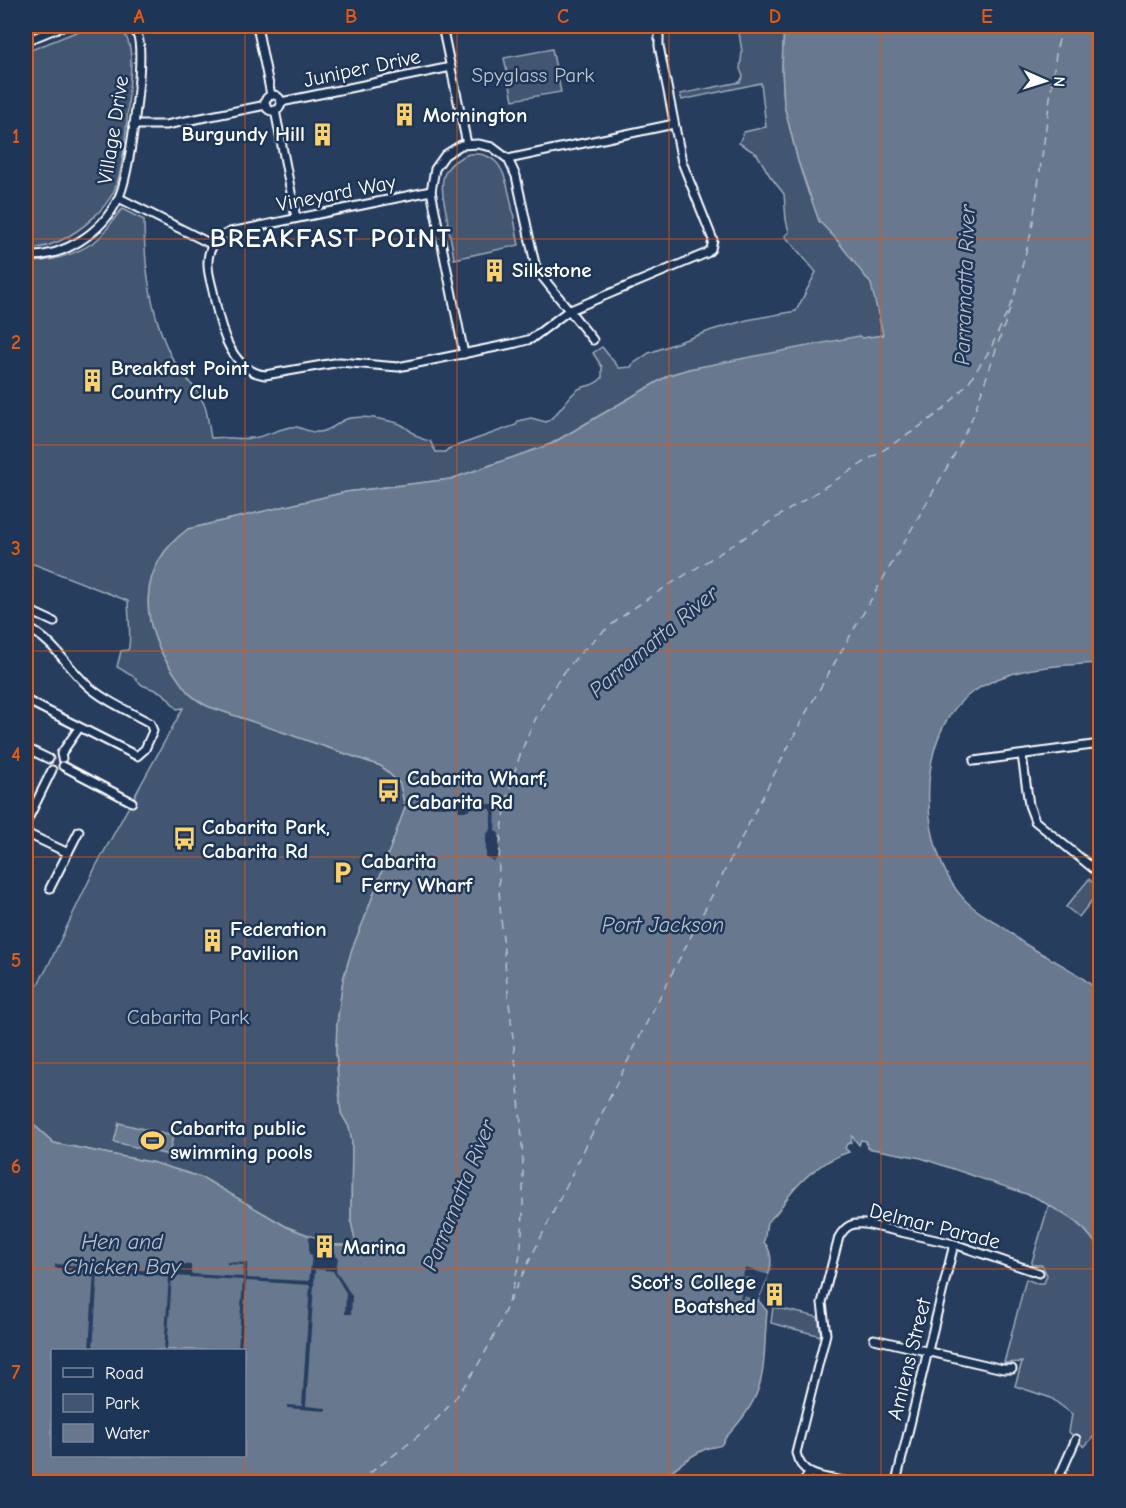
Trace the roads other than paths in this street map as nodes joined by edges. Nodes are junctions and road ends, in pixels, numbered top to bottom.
1 (63, 26) edge
2 (131, 26) edge
3 (256, 26) edge
4 (442, 26) edge
5 (659, 26) edge
6 (26, 41) edge
7 (451, 67) junction
8 (271, 96) junction
9 (281, 102) junction
10 (266, 105) junction
11 (275, 111) junction
12 (674, 124) junction
13 (133, 125) junction
14 (467, 144) junction
15 (508, 159) junction
16 (431, 191) junction
17 (119, 198) junction
18 (296, 218) junction
19 (213, 245) junction
20 (26, 256) edge
21 (568, 311) junction
22 (593, 340) dead end
23 (464, 354) junction
24 (26, 609) edge
25 (54, 622) dead end
26 (26, 627) edge
27 (26, 700) edge
28 (79, 728) junction
29 (1101, 744) edge
30 (26, 748) edge
31 (1022, 755) junction
32 (62, 758) junction
33 (49, 759) junction
34 (974, 761) dead end
35 (63, 766) junction
36 (52, 770) junction
37 (132, 802) dead end
38 (26, 823) edge
39 (79, 831) dead end
40 (26, 833) edge
41 (68, 853) junction
42 (1101, 874) edge
43 (50, 888) dead end
44 (954, 1244) junction
45 (1039, 1273) dead end
46 (874, 1339) dead end
47 (928, 1352) junction
48 (1012, 1369) dead end
49 (1076, 1439) dead end
50 (806, 1472) junction
51 (804, 1482) edge
52 (849, 1482) edge
53 (896, 1482) edge
54 (1057, 1482) edge

1 - 6 street
2 - 13 street, Village Drive
3 - 8 street
4 - 7 street
5 - 12 street
7 - 9 street, Juniper Drive
7 - 14 street
8 - 9 street
8 - 10 street
9 - 11 street
10 - 11 street
10 - 13 street
11 - 18 street
12 - 15 street
12 - 21 street
13 - 17 street, Village Drive
14 - 15 street
14 - 16 street
15 - 21 street
16 - 18 street, Vineyard Way
16 - 23 street
17 - 19 street
17 - 20 street, Village Drive
18 - 19 street, Vineyard Way
19 - 23 street
21 - 22 street
21 - 23 street
24 - 25 street
26 - 28 street
27 - 28 street
28 - 32 street
29 - 31 street
30 - 33 street
31 - 34 street
31 - 42 street
32 - 33 street
32 - 35 street
33 - 36 street
35 - 36 street
35 - 37 street
36 - 38 street
39 - 41 street
40 - 41 street
41 - 43 street
44 - 45 street, Delmar Parade
44 - 47 street, Amiens Street
44 - 50 street, Delmar Parade
46 - 47 street
47 - 48 street
47 - 53 street, Amiens Street
49 - 54 street
50 - 51 street
50 - 52 street

